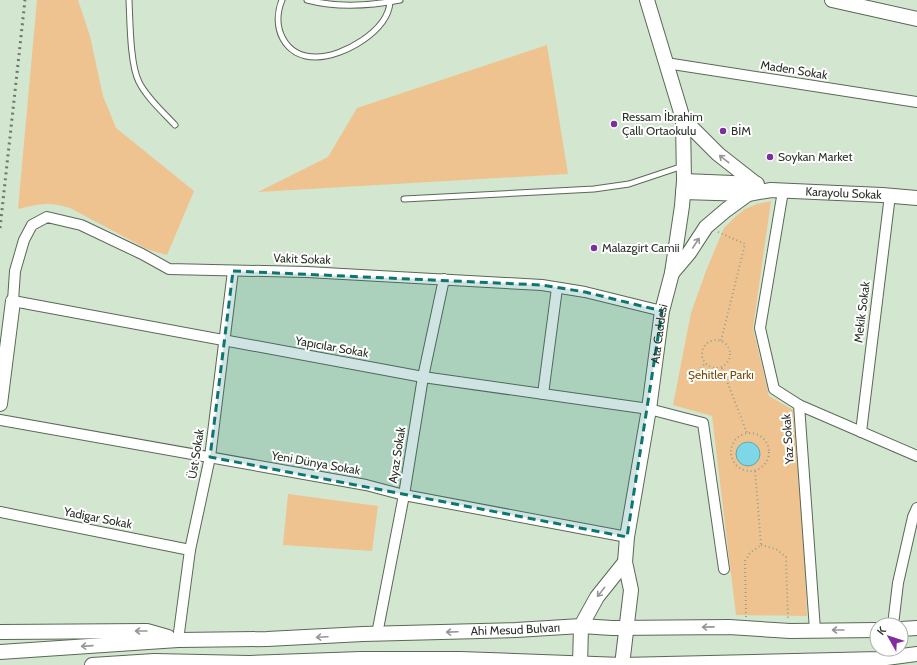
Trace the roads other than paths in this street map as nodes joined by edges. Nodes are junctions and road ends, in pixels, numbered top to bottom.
1 (129, 0) edge
2 (282, 0) edge
3 (307, 0) edge
4 (400, 0) edge
5 (647, 0) edge
6 (832, 0) edge
7 (390, 2) junction
8 (351, 3) edge
9 (884, 6) edge
10 (917, 20) edge
11 (666, 63) junction
12 (917, 102) edge
13 (681, 113) junction
14 (175, 125) dead end
15 (684, 166) junction
16 (683, 187) junction
17 (752, 189) junction
18 (777, 190) junction
19 (890, 195) junction
20 (917, 198) edge
21 (404, 199) dead end
22 (233, 271) junction
23 (672, 274) junction
24 (444, 279) junction
25 (557, 288) junction
26 (13, 301) junction
27 (662, 311) junction
28 (223, 341) junction
29 (423, 377) junction
30 (543, 394) junction
31 (0, 404) edge
32 (798, 405) junction
33 (648, 409) junction
34 (0, 420) edge
35 (861, 432) junction
36 (917, 456) edge
37 (210, 457) junction
38 (404, 495) junction
39 (917, 508) edge
40 (0, 512) edge
41 (627, 537) junction
42 (190, 550) junction
43 (625, 562) junction
44 (724, 569) dead end
45 (894, 617) edge
46 (581, 626) junction
47 (627, 628) junction
48 (815, 630) junction
49 (869, 630) edge
50 (0, 632) edge
51 (21, 632) junction
52 (377, 634) junction
53 (178, 640) junction
54 (0, 642) edge
55 (0, 652) edge
56 (917, 654) edge
57 (361, 662) edge
58 (879, 662) edge
59 (249, 663) junction
60 (740, 663) edge
61 (816, 663) edge
62 (580, 664) edge
63 (92, 665) edge
64 (232, 665) edge
65 (622, 665) edge

1 - 14 lane
2 - 7 lane
3 - 8 lane
4 - 7 lane
5 - 11 main road
6 - 9 main road
7 - 8 lane
9 - 10 main road
11 - 12 street, Maden Sokak
11 - 13 main road
13 - 15 main road, Ata Caddesi
17 -> 13 main road
15 - 16 main road, Ata Caddesi
15 - 21 lane
16 - 17 main road, Karayolu Sokak
16 - 23 main road, Ata Caddesi
17 - 18 main road, Karayolu Sokak
23 -> 17 main road
18 - 19 main road, Karayolu Sokak
18 - 32 street, Yaz Sokak
19 - 20 main road, Karayolu Sokak
19 - 35 street, Mekik Sokak
22 - 24 street, Vakit Sokak
22 - 26 street, Vakit Sokak
22 - 28 street, Üst Sokak
23 - 27 main road, Ata Caddesi
24 - 25 street, Vakit Sokak
24 - 29 street, Ayaz Sokak
25 - 27 street, Vakit Sokak
25 - 30 street
26 - 28 street, Yapıcılar Sokak
26 - 31 main road
27 - 33 main road, Ata Caddesi
28 - 29 street, Yapıcılar Sokak
28 - 37 street, Üst Sokak
29 - 30 street, Yapıcılar Sokak
29 - 38 street, Ayaz Sokak
30 - 33 street, Yapıcılar Sokak
32 - 35 street
32 - 48 street, Yaz Sokak
33 - 41 main road, Ata Caddesi
33 - 44 street, Yapıcılar Sokak
34 - 37 street, Yeni Dünya Sokak
35 - 36 street
37 - 38 street, Yeni Dünya Sokak
37 - 42 street, Üst Sokak
38 - 41 street, Yeni Dünya Sokak
38 - 52 street, Ayaz Sokak
39 - 45 street
40 - 42 street, Yadigar Sokak
41 - 43 main road, Ata Caddesi
42 - 53 street, Üst Sokak
43 -> 46 main road
43 - 47 main road, Ata Caddesi
46 - 47 main road, Ahi Mesud Bulvarı
46 -> 52 main road, Ahi Mesud Bulvarı
46 - 62 main road
48 -> 47 main road, Ahi Mesud Bulvarı
47 - 65 main road, Ata Caddesi
49 -> 48 main road, Ahi Mesud Bulvarı
50 - 51 main road
53 -> 51 main road
51 - 54 main road
52 -> 53 main road, Ahi Mesud Bulvarı
53 -> 55 main road, Ahi Mesud Bulvarı
56 - 58 main road
57 - 59 main road
57 - 62 main road
58 - 61 main road
59 - 63 main road
59 - 64 main road
60 - 61 main road
60 - 65 main road
62 - 65 main road

